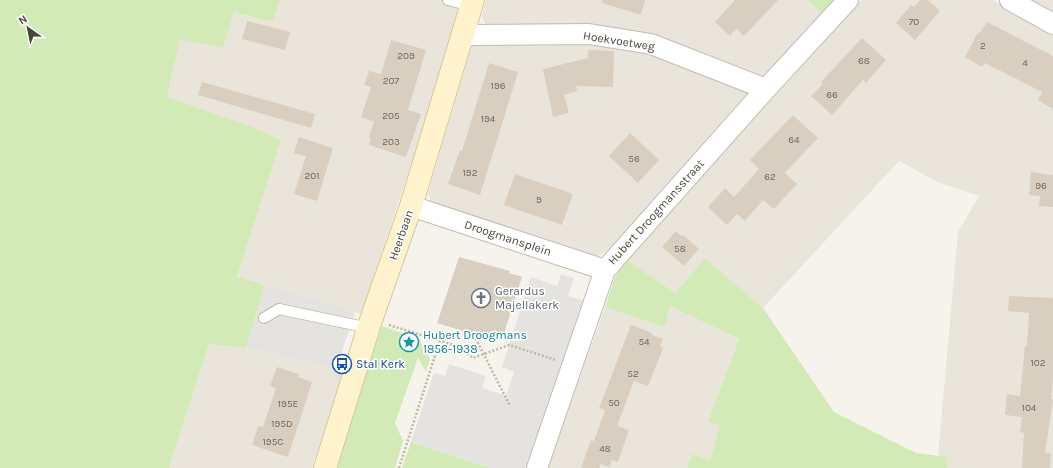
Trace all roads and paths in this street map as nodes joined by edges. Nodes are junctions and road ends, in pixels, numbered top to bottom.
1 (448, 0) edge
2 (848, 0) edge
3 (1010, 0) edge
4 (472, 3) edge
5 (1053, 24) edge
6 (464, 35) junction
7 (766, 89) junction
8 (411, 206) junction
9 (604, 270) junction
10 (264, 318) dead end
11 (370, 324) junction
12 (474, 335) dead end
13 (440, 340) junction
14 (484, 353) junction
15 (572, 365) junction
16 (510, 406) dead end
17 (325, 468) edge
18 (398, 468) edge
19 (537, 468) edge

1 - 4 lane
2 - 7 street, Hubert Droogmansstraat
3 - 5 street
4 - 6 street, Heerbaan
6 - 7 street, Hoekvoetweg
6 - 8 street, Heerbaan
7 - 9 street, Hubert Droogmansstraat
8 - 9 street, Droogmansplein
8 - 11 street, Heerbaan
9 - 15 street, Hubert Droogmansstraat
10 - 11 lane
11 - 13 path
11 - 17 street, Heerbaan
12 - 14 path
13 - 14 path
13 - 18 path
14 - 15 path
14 - 16 path
15 - 19 street, Hubert Droogmansstraat

